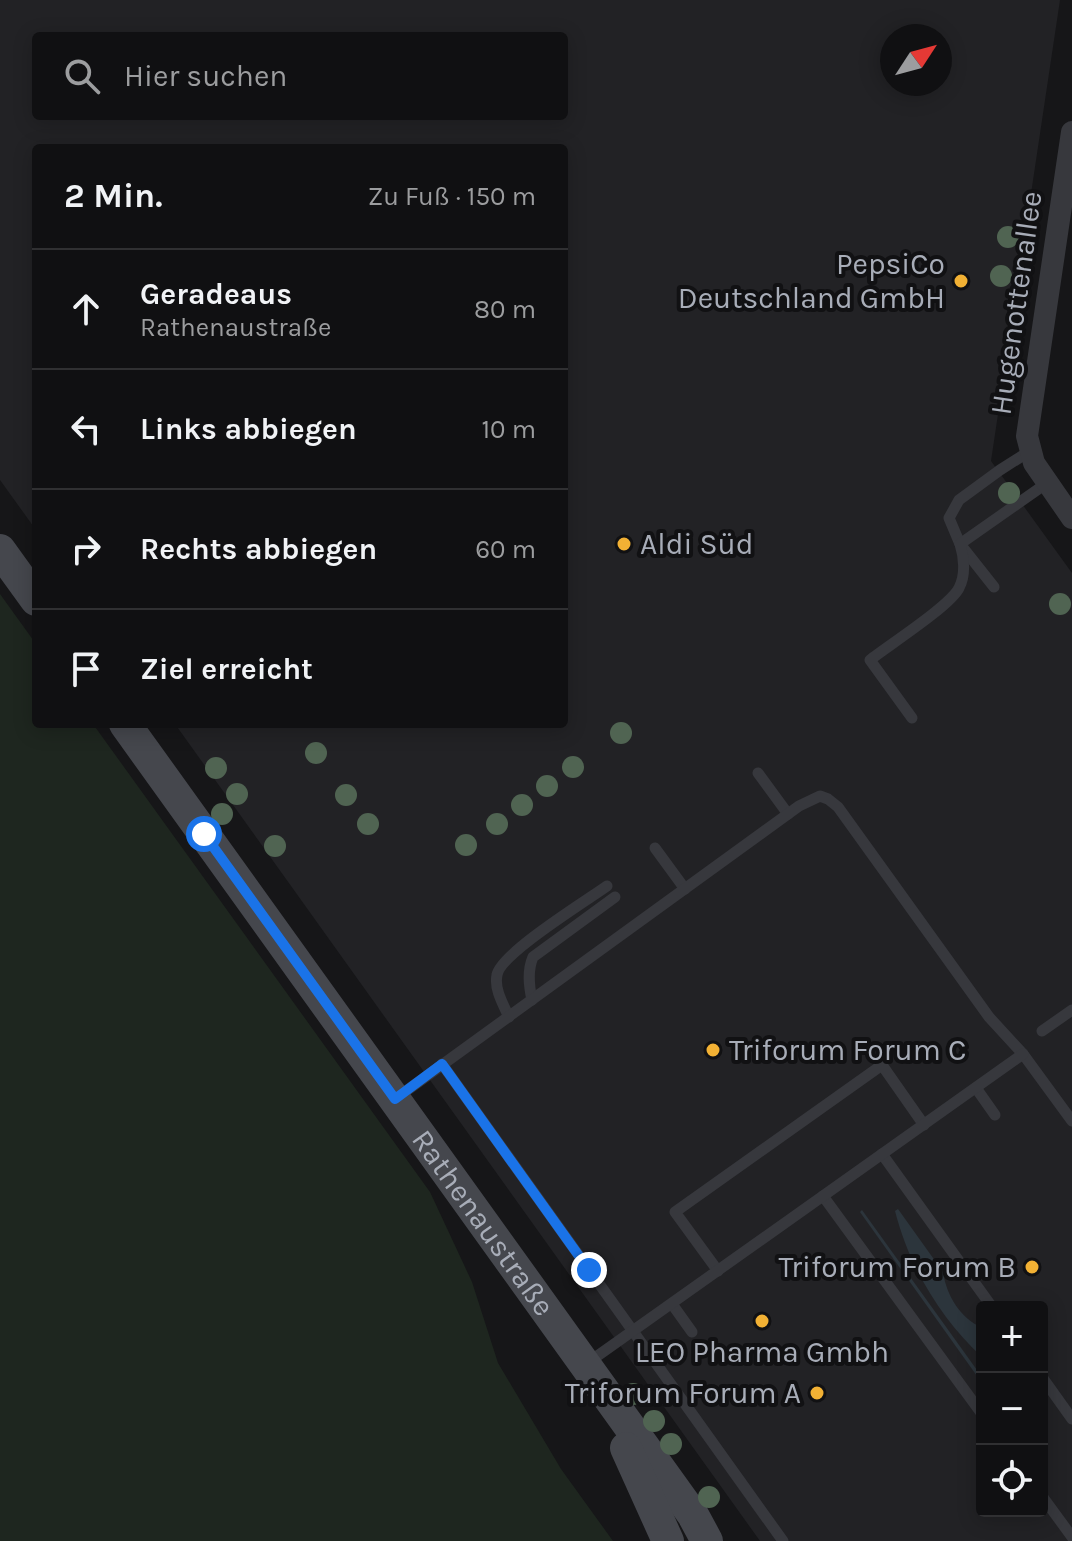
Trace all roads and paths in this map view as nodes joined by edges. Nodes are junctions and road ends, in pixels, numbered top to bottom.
1 (1072, 132) edge
2 (1030, 451) junction
3 (1047, 483) junction
4 (1072, 518) edge
5 (960, 544) junction
6 (0, 550) edge
7 (994, 587) dead end
8 (32, 594) edge
9 (912, 718) dead end
10 (128, 728) edge
11 (758, 773) dead end
12 (788, 814) junction
13 (655, 848) dead end
14 (607, 886) dead end
15 (685, 889) junction
16 (615, 897) dead end
17 (532, 1000) junction
18 (1072, 1010) edge
19 (509, 1017) junction
20 (1042, 1031) dead end
21 (1023, 1054) junction
22 (442, 1064) junction
23 (976, 1088) junction
24 (395, 1099) junction
25 (995, 1115) dead end
26 (1072, 1121) edge
27 (924, 1125) junction
28 (882, 1154) junction
29 (823, 1196) junction
30 (718, 1271) junction
31 (988, 1301) edge
32 (672, 1304) junction
33 (633, 1331) junction
34 (692, 1332) dead end
35 (586, 1367) junction
36 (1048, 1385) edge
37 (976, 1406) edge
38 (1072, 1419) edge
39 (1048, 1504) edge
40 (1072, 1537) edge
41 (668, 1541) edge
42 (707, 1541) edge
43 (783, 1541) edge

1 - 2 street, Hugenottenallee
2 - 3 street, Hugenottenallee
2 - 5 lane
3 - 4 street, Hugenottenallee
3 - 5 lane
5 - 7 lane
5 - 9 lane
6 - 8 street
10 - 24 street, Rathenaustraße
11 - 12 lane
12 - 15 lane
12 - 21 lane
13 - 15 lane
14 - 19 lane
15 - 17 lane
16 - 17 lane
17 - 19 lane
18 - 20 lane
19 - 22 lane
21 - 23 lane
21 - 26 lane
22 - 24 lane
22 - 33 lane
23 - 25 lane
23 - 27 lane
24 - 35 street, Rathenaustraße
27 - 28 lane
27 - 30 lane
28 - 29 lane
28 - 31 lane
29 - 30 lane
29 - 37 lane
30 - 32 lane
32 - 33 lane
32 - 34 lane
33 - 35 lane
33 - 43 lane
35 - 41 street, Rathenaustraße
35 - 42 street, Rathenaustraße
36 - 38 lane
39 - 40 lane

